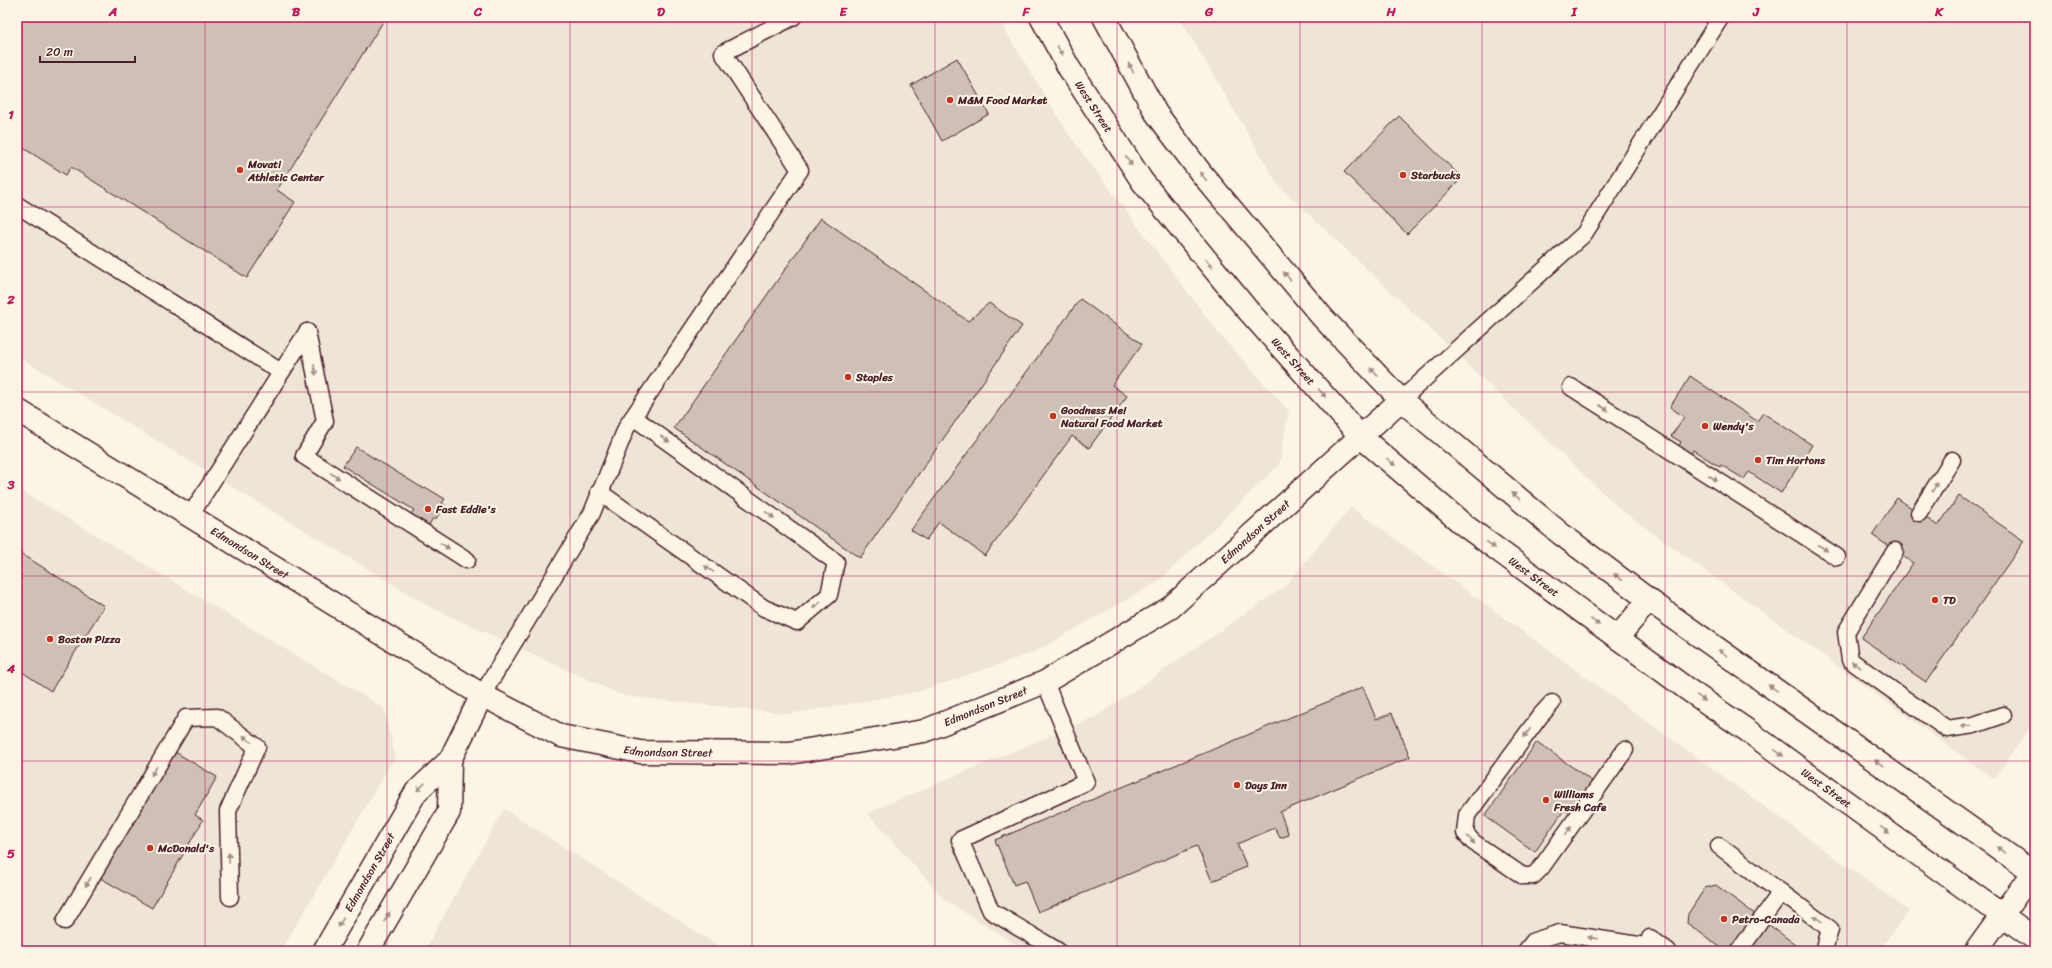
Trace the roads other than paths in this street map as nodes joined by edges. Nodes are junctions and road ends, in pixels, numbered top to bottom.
1 (793, 17) edge
2 (1042, 17) edge
3 (1104, 17) edge
4 (1721, 17) edge
5 (17, 204) edge
6 (281, 372) junction
7 (1571, 388) dead end
8 (1401, 400) junction
9 (17, 410) edge
10 (633, 417) junction
11 (1361, 437) junction
12 (1952, 460) dead end
13 (599, 492) junction
14 (1919, 513) dead end
15 (190, 516) junction
16 (1895, 551) dead end
17 (1837, 557) dead end
18 (467, 560) dead end
19 (1649, 600) junction
20 (1617, 638) junction
21 (1045, 682) junction
22 (482, 695) junction
23 (1552, 703) dead end
24 (2003, 715) dead end
25 (1625, 750) dead end
26 (450, 760) junction
27 (1719, 846) dead end
28 (2034, 872) edge
29 (1781, 892) junction
30 (230, 897) dead end
31 (2002, 915) junction
32 (65, 921) dead end
33 (2035, 939) edge
34 (324, 951) edge
35 (368, 951) edge
36 (1058, 951) edge
37 (1526, 951) edge
38 (1668, 951) edge
39 (1739, 951) edge
40 (1824, 951) edge
41 (1976, 951) edge

1 - 10 lane
2 -> 11 main road, West Street
8 -> 3 main road
4 - 8 lane
5 - 6 lane
6 - 15 lane
6 -> 18 lane
7 -> 17 lane
8 - 11 main road, Edmondson Street
19 -> 8 main road
9 - 15 main road, Edmondson Street
10 - 13 lane
10 -> 13 lane
11 -> 20 main road, West Street
11 - 21 main road, Edmondson Street
14 -> 12 lane
13 - 22 lane
15 - 22 main road, Edmondson Street
24 -> 16 lane
19 - 20 main road
28 -> 19 main road
20 -> 31 main road, West Street
21 - 22 main road, Edmondson Street
21 - 36 lane
22 - 26 main road, Edmondson Street
23 -> 25 lane
26 -> 34 main road, Edmondson Street
35 -> 26 main road, Edmondson Street
27 - 29 lane
28 - 31 main road
29 - 39 lane
40 -> 29 lane
30 -> 32 lane
31 - 33 main road, West Street
31 - 41 main road
38 -> 37 lane

